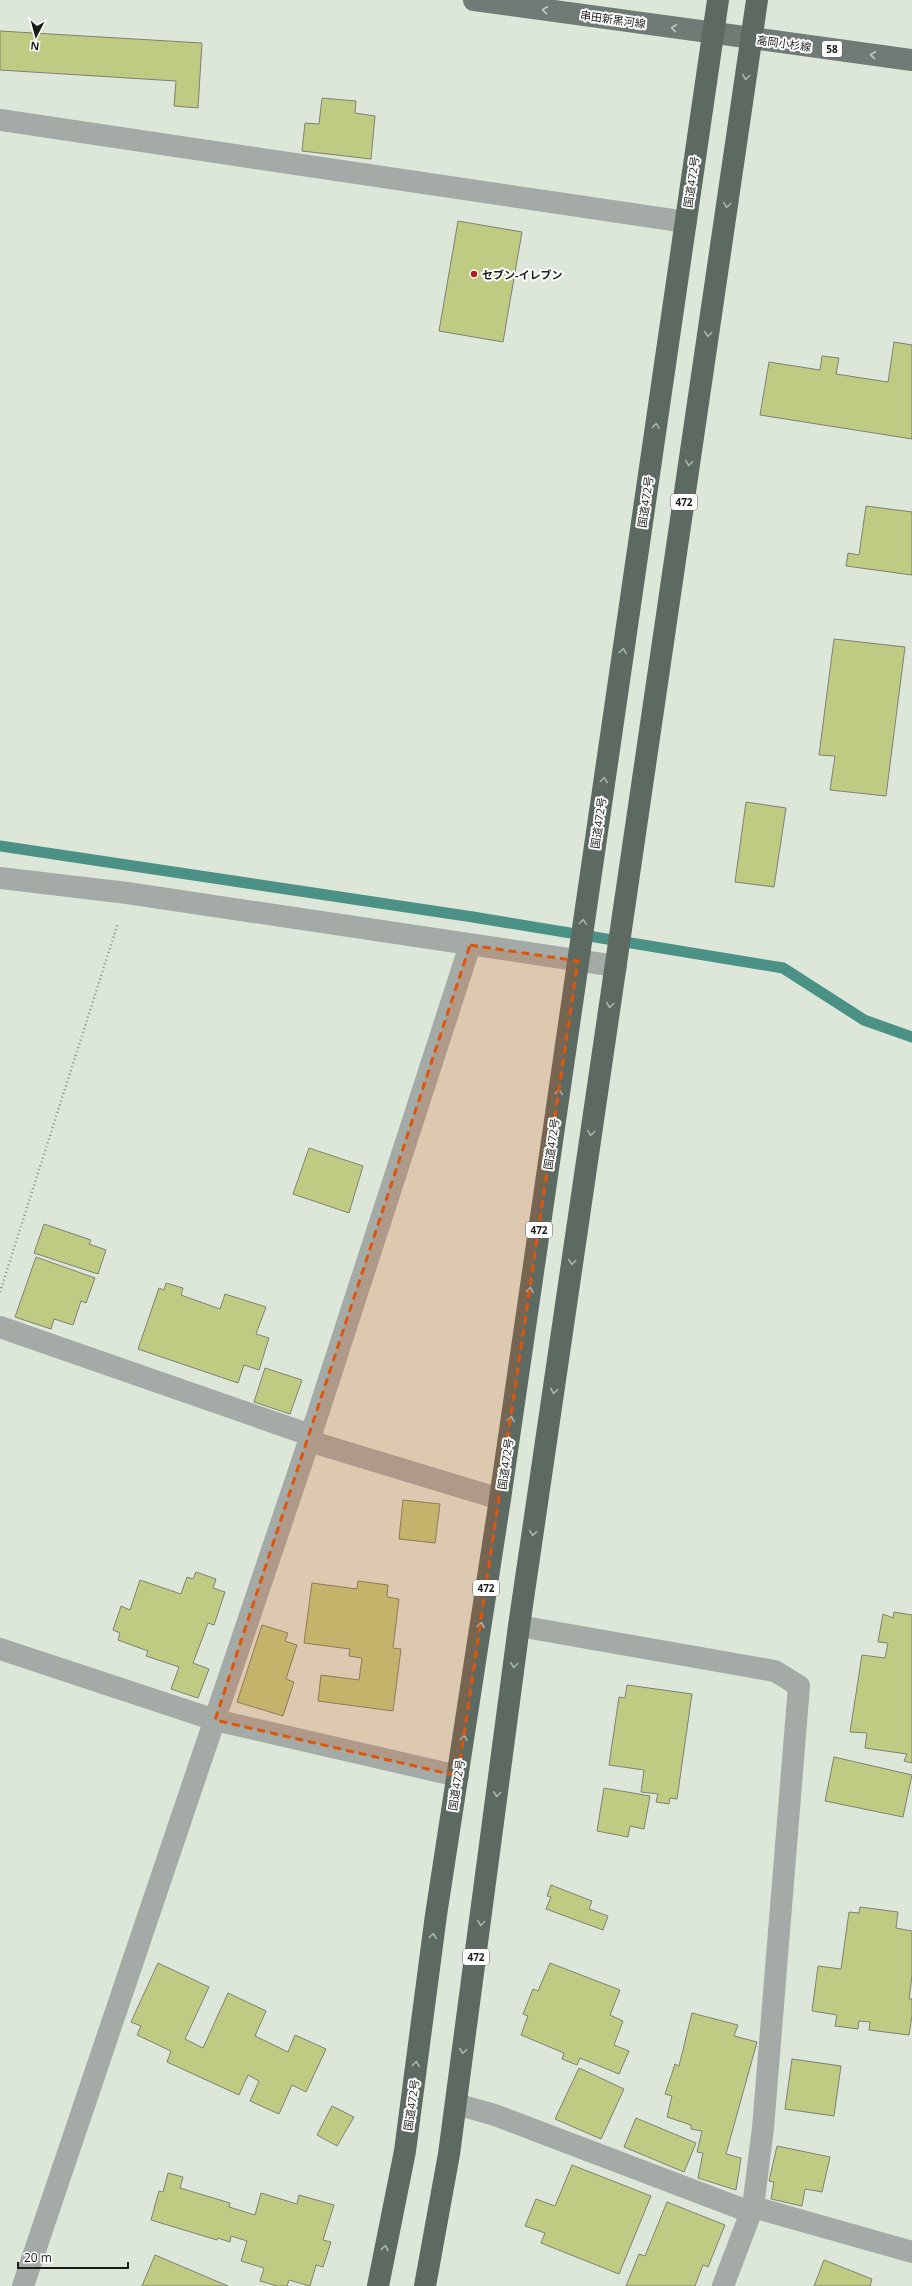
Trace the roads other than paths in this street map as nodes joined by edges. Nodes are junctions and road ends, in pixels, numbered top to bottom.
1 (474, 0) edge
2 (718, 0) edge
3 (757, 0) edge
4 (713, 33) junction
5 (752, 38) junction
6 (912, 60) edge
7 (0, 120) edge
8 (686, 222) junction
9 (0, 878) edge
10 (470, 945) junction
11 (578, 961) junction
12 (616, 966) junction
13 (0, 1327) edge
14 (310, 1438) junction
15 (500, 1499) junction
16 (519, 1626) junction
17 (0, 1649) edge
18 (215, 1720) junction
19 (458, 1776) junction
20 (456, 2104) junction
21 (752, 2210) junction
22 (912, 2252) edge
23 (23, 2286) edge
24 (378, 2286) edge
25 (426, 2286) edge
26 (723, 2286) edge

4 -> 1 main road, 串田新黒河線
2 - 4 highway, 国道472号 / 472
3 - 5 highway, 472
4 - 5 main road, 串田新黒河線
4 - 8 highway, 国道472号 / 472
6 -> 5 main road, 高岡小杉線 / 58
5 -> 12 highway, 472
7 - 8 street
11 -> 8 highway, 国道472号 / 472
9 - 10 street
10 - 11 street
10 - 14 street
11 - 12 street
15 -> 11 highway, 国道472号 / 472
12 -> 16 highway, 472
13 - 14 street
14 - 15 street
14 - 18 street
19 -> 15 highway, 国道472号 / 472
16 -> 20 highway, 472
16 - 21 street
17 - 18 street
18 - 19 street
18 - 23 street
24 -> 19 highway, 国道472号 / 472
20 - 21 street
20 - 25 highway, 472
21 - 22 street
21 - 26 street

